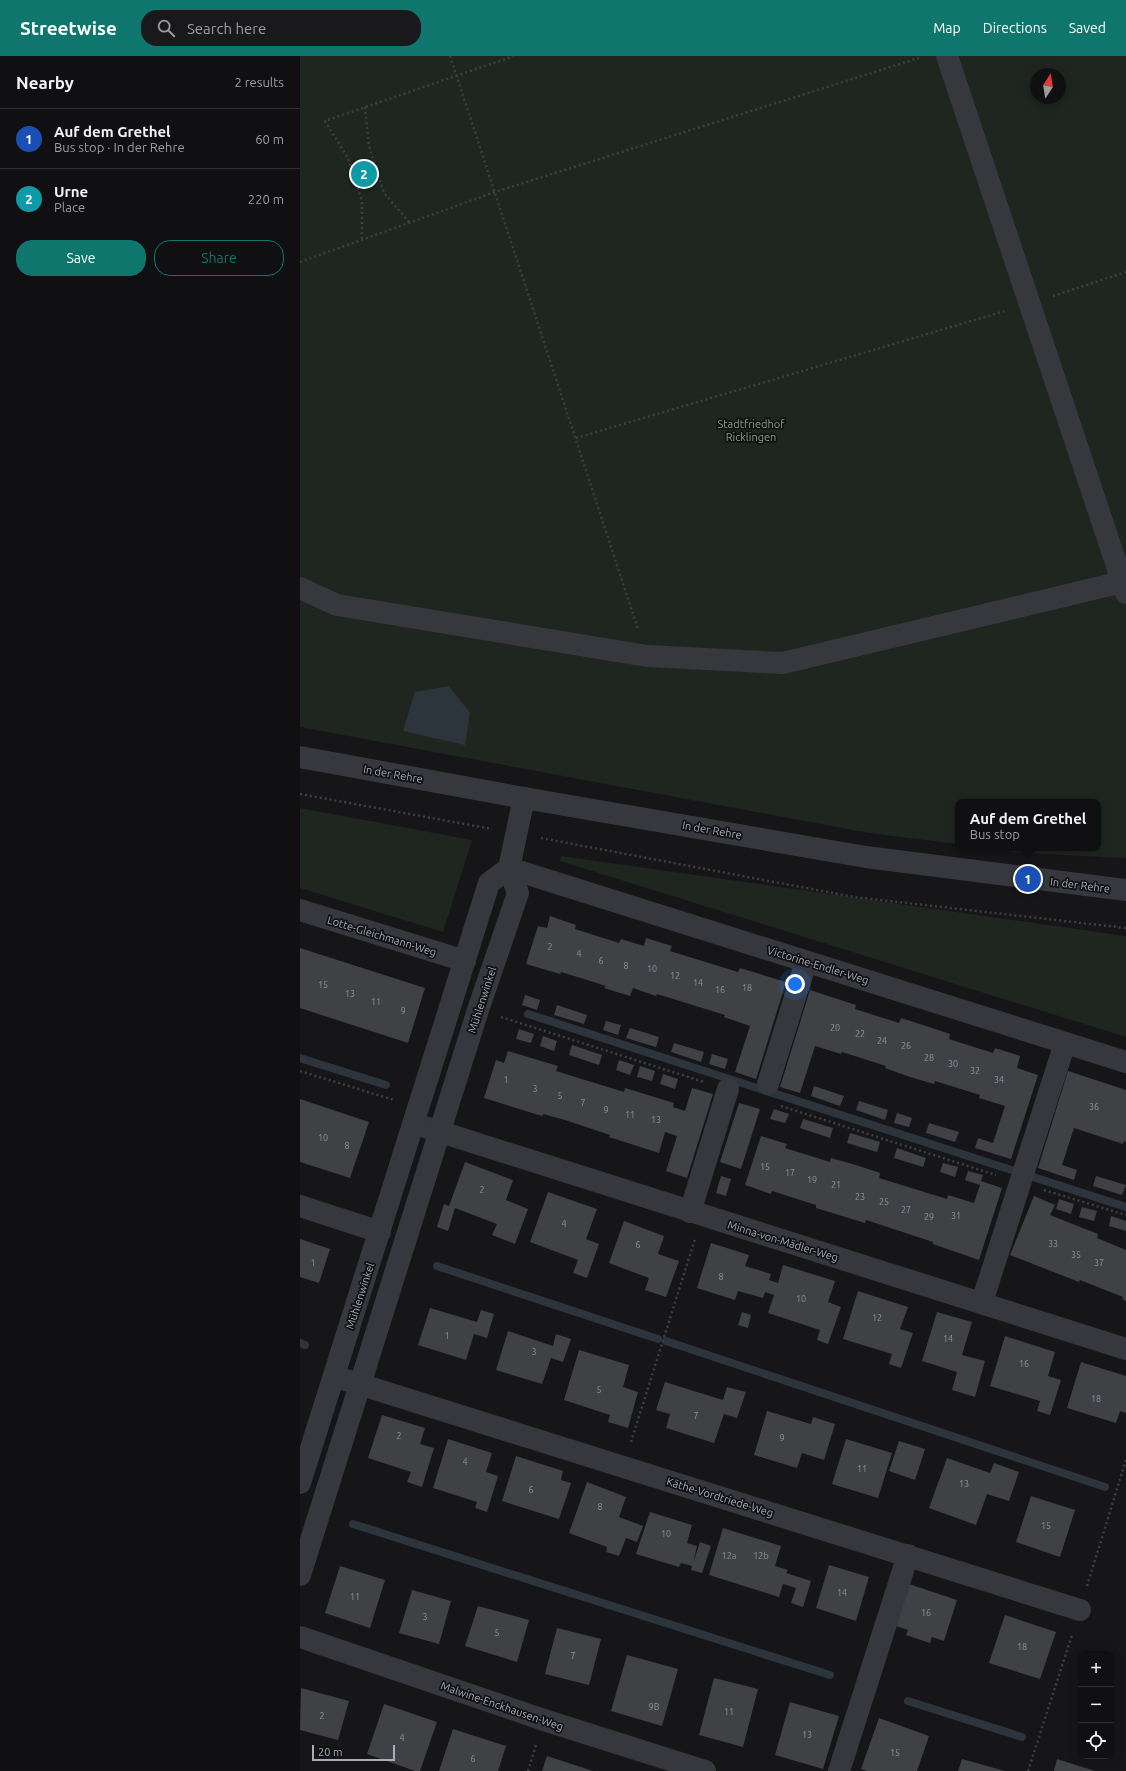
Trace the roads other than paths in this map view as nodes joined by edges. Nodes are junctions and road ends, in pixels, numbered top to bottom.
1 (947, 56) edge
2 (1124, 587) edge
3 (300, 588) edge
4 (300, 757) edge
5 (524, 798) junction
6 (509, 868) junction
7 (1126, 890) edge
8 (300, 910) edge
9 (465, 961) junction
10 (806, 962) junction
11 (1065, 1043) junction
12 (1126, 1062) edge
13 (728, 1090) road end
14 (771, 1094) road end
15 (417, 1116) junction
16 (440, 1132) junction
17 (300, 1206) edge
18 (696, 1214) junction
19 (380, 1232) junction
20 (982, 1302) junction
21 (1126, 1349) edge
22 (334, 1376) junction
23 (360, 1384) junction
24 (300, 1483) edge
25 (908, 1555) junction
26 (300, 1575) edge
27 (1080, 1610) dead end
28 (300, 1637) edge
29 (705, 1771) edge
30 (839, 1771) edge

1 - 2 street
2 - 3 street
4 - 5 street, In der Rehre
5 - 6 street
5 - 7 street, In der Rehre
6 - 9 street, Mühlenwinkel
6 - 10 street, Victorine-Endler-Weg
6 - 16 street, Mühlenwinkel
8 - 9 street, Lotte-Gleichmann-Weg
9 - 15 street, Mühlenwinkel
10 - 11 street, Victorine-Endler-Weg
10 - 14 street
11 - 12 street, Victorine-Endler-Weg
11 - 20 street
13 - 18 street
15 - 16 street
15 - 19 street, Mühlenwinkel
16 - 18 street, Minna-von-Mädler-Weg
16 - 23 street, Mühlenwinkel
17 - 19 street
18 - 20 street, Minna-von-Mädler-Weg
19 - 22 street, Mühlenwinkel
20 - 21 street, Minna-von-Mädler-Weg
22 - 23 street
22 - 24 street, Mühlenwinkel
23 - 25 street, Käthe-Vordtriede-Weg
23 - 26 street, Mühlenwinkel
25 - 27 street, Käthe-Vordtriede-Weg
25 - 30 street
28 - 29 street, Malwine-Enckhausen-Weg

